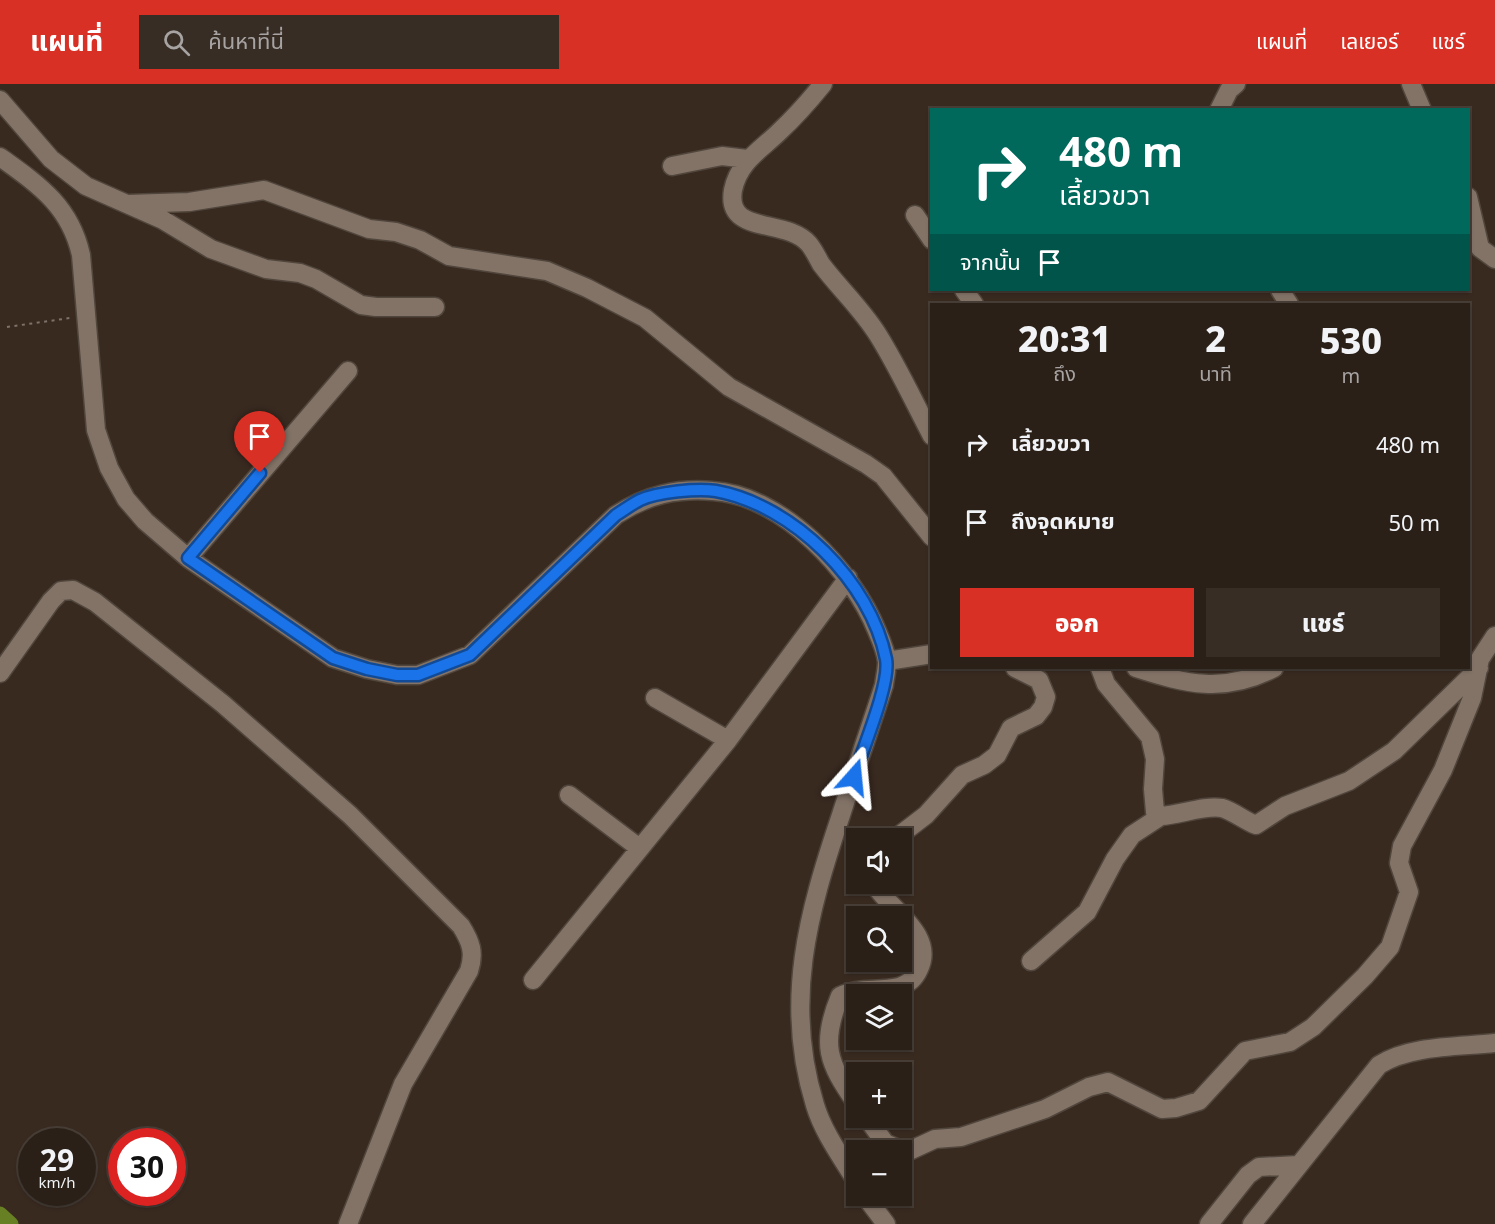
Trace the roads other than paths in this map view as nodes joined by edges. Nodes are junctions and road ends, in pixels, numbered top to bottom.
1 (823, 84) edge
2 (1236, 84) edge
3 (1411, 84) edge
4 (0, 100) edge
5 (1220, 108) edge
6 (1421, 108) edge
7 (0, 157) edge
8 (747, 159) junction
9 (672, 166) dead end
10 (128, 204) junction
11 (1470, 206) edge
12 (915, 215) dead end
13 (930, 237) edge
14 (1495, 259) edge
15 (435, 307) dead end
16 (348, 371) dead end
17 (930, 432) edge
18 (930, 535) edge
19 (188, 558) junction
20 (848, 578) junction
21 (1495, 636) edge
22 (930, 654) edge
23 (887, 661) junction
24 (1479, 668) junction
25 (1017, 669) edge
26 (1100, 669) edge
27 (1139, 669) edge
28 (1271, 669) edge
29 (0, 673) edge
30 (655, 698) dead end
31 (728, 740) junction
32 (569, 795) dead end
33 (1161, 816) junction
34 (909, 828) edge
35 (639, 847) junction
36 (884, 894) edge
37 (1031, 961) dead end
38 (533, 980) dead end
39 (1495, 1043) edge
40 (846, 1089) edge
41 (912, 1150) edge
42 (846, 1163) edge
43 (1299, 1166) junction
44 (872, 1206) edge
45 (348, 1224) edge
46 (886, 1224) edge
47 (1209, 1224) edge
48 (1252, 1224) edge

1 - 8 street
2 - 5 street
3 - 6 street
4 - 10 street
7 - 19 street
8 - 9 street
8 - 17 street
10 - 15 street
10 - 18 street
11 - 14 street
12 - 13 street
16 - 19 street
19 - 20 street
20 - 23 street
20 - 31 street
21 - 24 street
22 - 23 street
23 - 42 street
24 - 33 street
24 - 41 street
25 - 34 street
26 - 33 street
27 - 28 street
29 - 45 street
30 - 31 street
31 - 35 street
32 - 35 street
33 - 37 street
35 - 38 street
36 - 40 street
39 - 43 street
43 - 47 street
43 - 48 street
44 - 46 street

